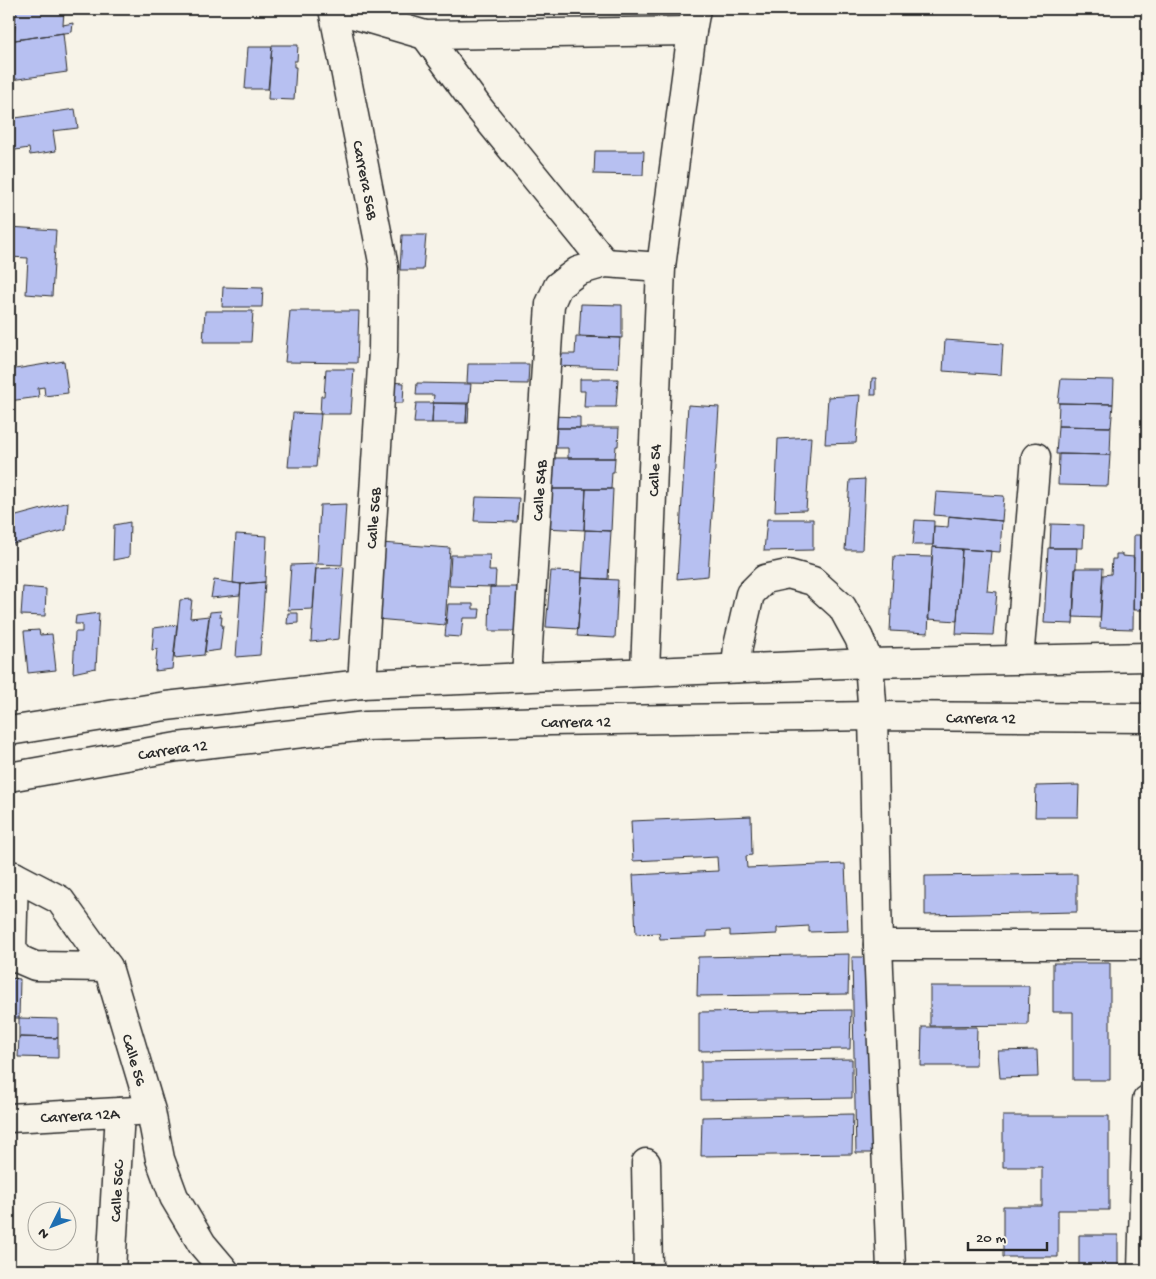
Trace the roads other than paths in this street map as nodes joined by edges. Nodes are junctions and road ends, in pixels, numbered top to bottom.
1 (334, 9) edge
2 (694, 20) edge
3 (425, 34) junction
4 (605, 263) junction
5 (661, 267) junction
6 (383, 351) joint
7 (1036, 458) dead end
8 (1147, 657) edge
9 (1019, 660) junction
10 (869, 663) junction
11 (736, 668) junction
12 (645, 671) junction
13 (526, 676) junction
14 (362, 684) junction
15 (874, 716) junction
16 (1147, 718) edge
17 (9, 731) edge
18 (9, 777) edge
19 (11, 876) edge
20 (878, 945) junction
21 (1147, 945) edge
22 (108, 967) junction
23 (1147, 1100) edge
24 (151, 1111) junction
25 (120, 1112) junction
26 (9, 1118) edge
27 (646, 1163) dead end
28 (111, 1270) edge
29 (224, 1270) edge
30 (648, 1270) edge
31 (890, 1270) edge
32 (1142, 1270) edge

1 - 3 street
1 - 6 street, Carrera 56B
2 - 3 street
2 - 5 street, Calle 54
3 - 4 street
4 - 5 street
4 - 13 street, Calle 54B
5 - 12 street, Calle 54
6 - 14 street, Calle 56B
7 - 9 street
8 - 9 street
9 - 10 street
10 - 11 street
10 - 11 street
10 - 15 street
11 - 12 street
12 - 13 street
13 - 14 street
14 - 17 street
15 - 16 street, Carrera 12
15 - 18 street, Carrera 12
15 - 20 street
19 - 22 street, Calle 56
19 - 22 street
20 - 21 street
20 - 31 street
22 - 24 street, Calle 56
23 - 32 street
24 - 25 street, Carrera 12A
24 - 29 street, Calle 56
25 - 26 street, Carrera 12A
25 - 28 street, Calle 56C
27 - 30 street

